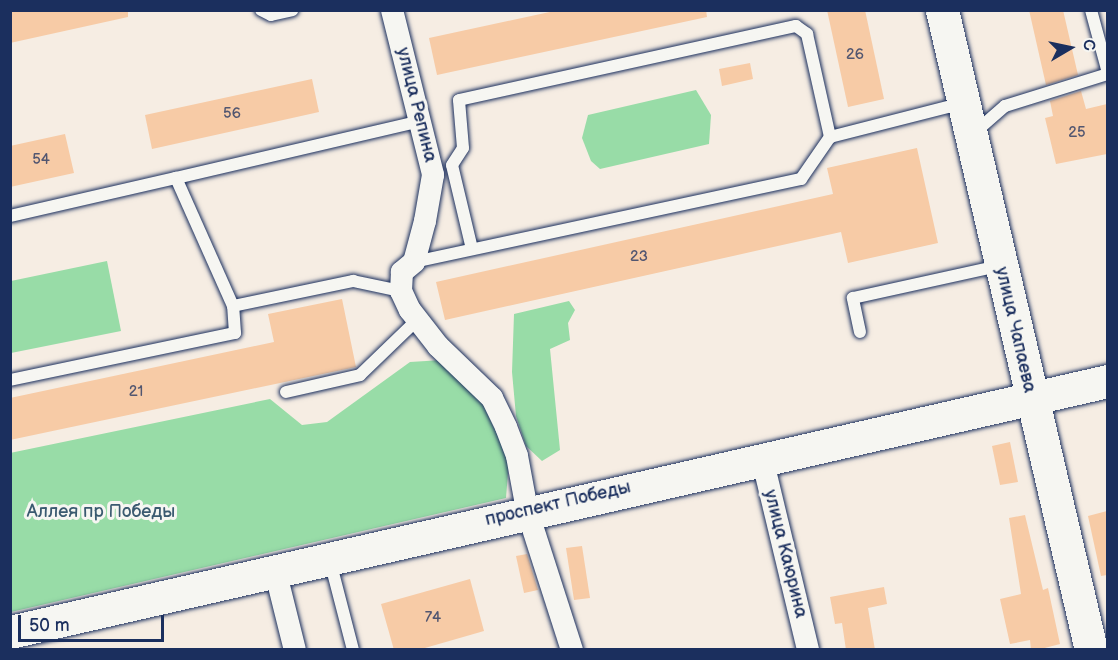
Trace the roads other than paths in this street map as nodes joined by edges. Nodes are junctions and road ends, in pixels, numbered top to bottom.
1 (261, 10) edge
2 (292, 10) edge
3 (392, 10) edge
4 (942, 10) edge
5 (1091, 10) edge
6 (1107, 74) edge
7 (963, 103) junction
8 (421, 121) junction
9 (971, 136) junction
10 (831, 137) junction
11 (176, 178) junction
12 (10, 216) edge
13 (472, 249) junction
14 (414, 262) junction
15 (1000, 266) junction
16 (401, 291) junction
17 (233, 306) junction
18 (418, 319) junction
19 (860, 332) dead end
20 (10, 380) edge
21 (1107, 381) edge
22 (286, 392) dead end
23 (1031, 398) junction
24 (762, 458) junction
25 (527, 510) junction
26 (329, 557) junction
27 (275, 570) junction
28 (10, 632) edge
29 (296, 650) edge
30 (353, 650) edge
31 (572, 650) edge
32 (808, 650) edge
33 (1091, 650) edge

1 - 2 lane
3 - 8 street, улица Репина
4 - 7 street, улица Чапаева
5 - 6 lane
6 - 9 lane
7 - 9 street, улица Чапаева
7 - 10 lane
8 - 11 lane
8 - 14 street, улица Репина
9 - 15 street, улица Чапаева
10 - 13 lane
10 - 13 lane
11 - 12 lane
11 - 17 lane
13 - 14 lane
14 - 16 street, улица Репина
15 - 19 lane
15 - 23 street, улица Чапаева
16 - 17 lane
16 - 18 street
17 - 20 lane
18 - 22 lane
18 - 25 street
21 - 23 street, проспект Победы
23 - 24 street, проспект Победы
23 - 33 street, улица Чапаева
24 - 25 street, проспект Победы
24 - 32 street, улица Каюрина
25 - 26 street, проспект Победы
25 - 31 street
26 - 27 street, проспект Победы
26 - 30 lane
27 - 28 street, проспект Победы
27 - 29 street

